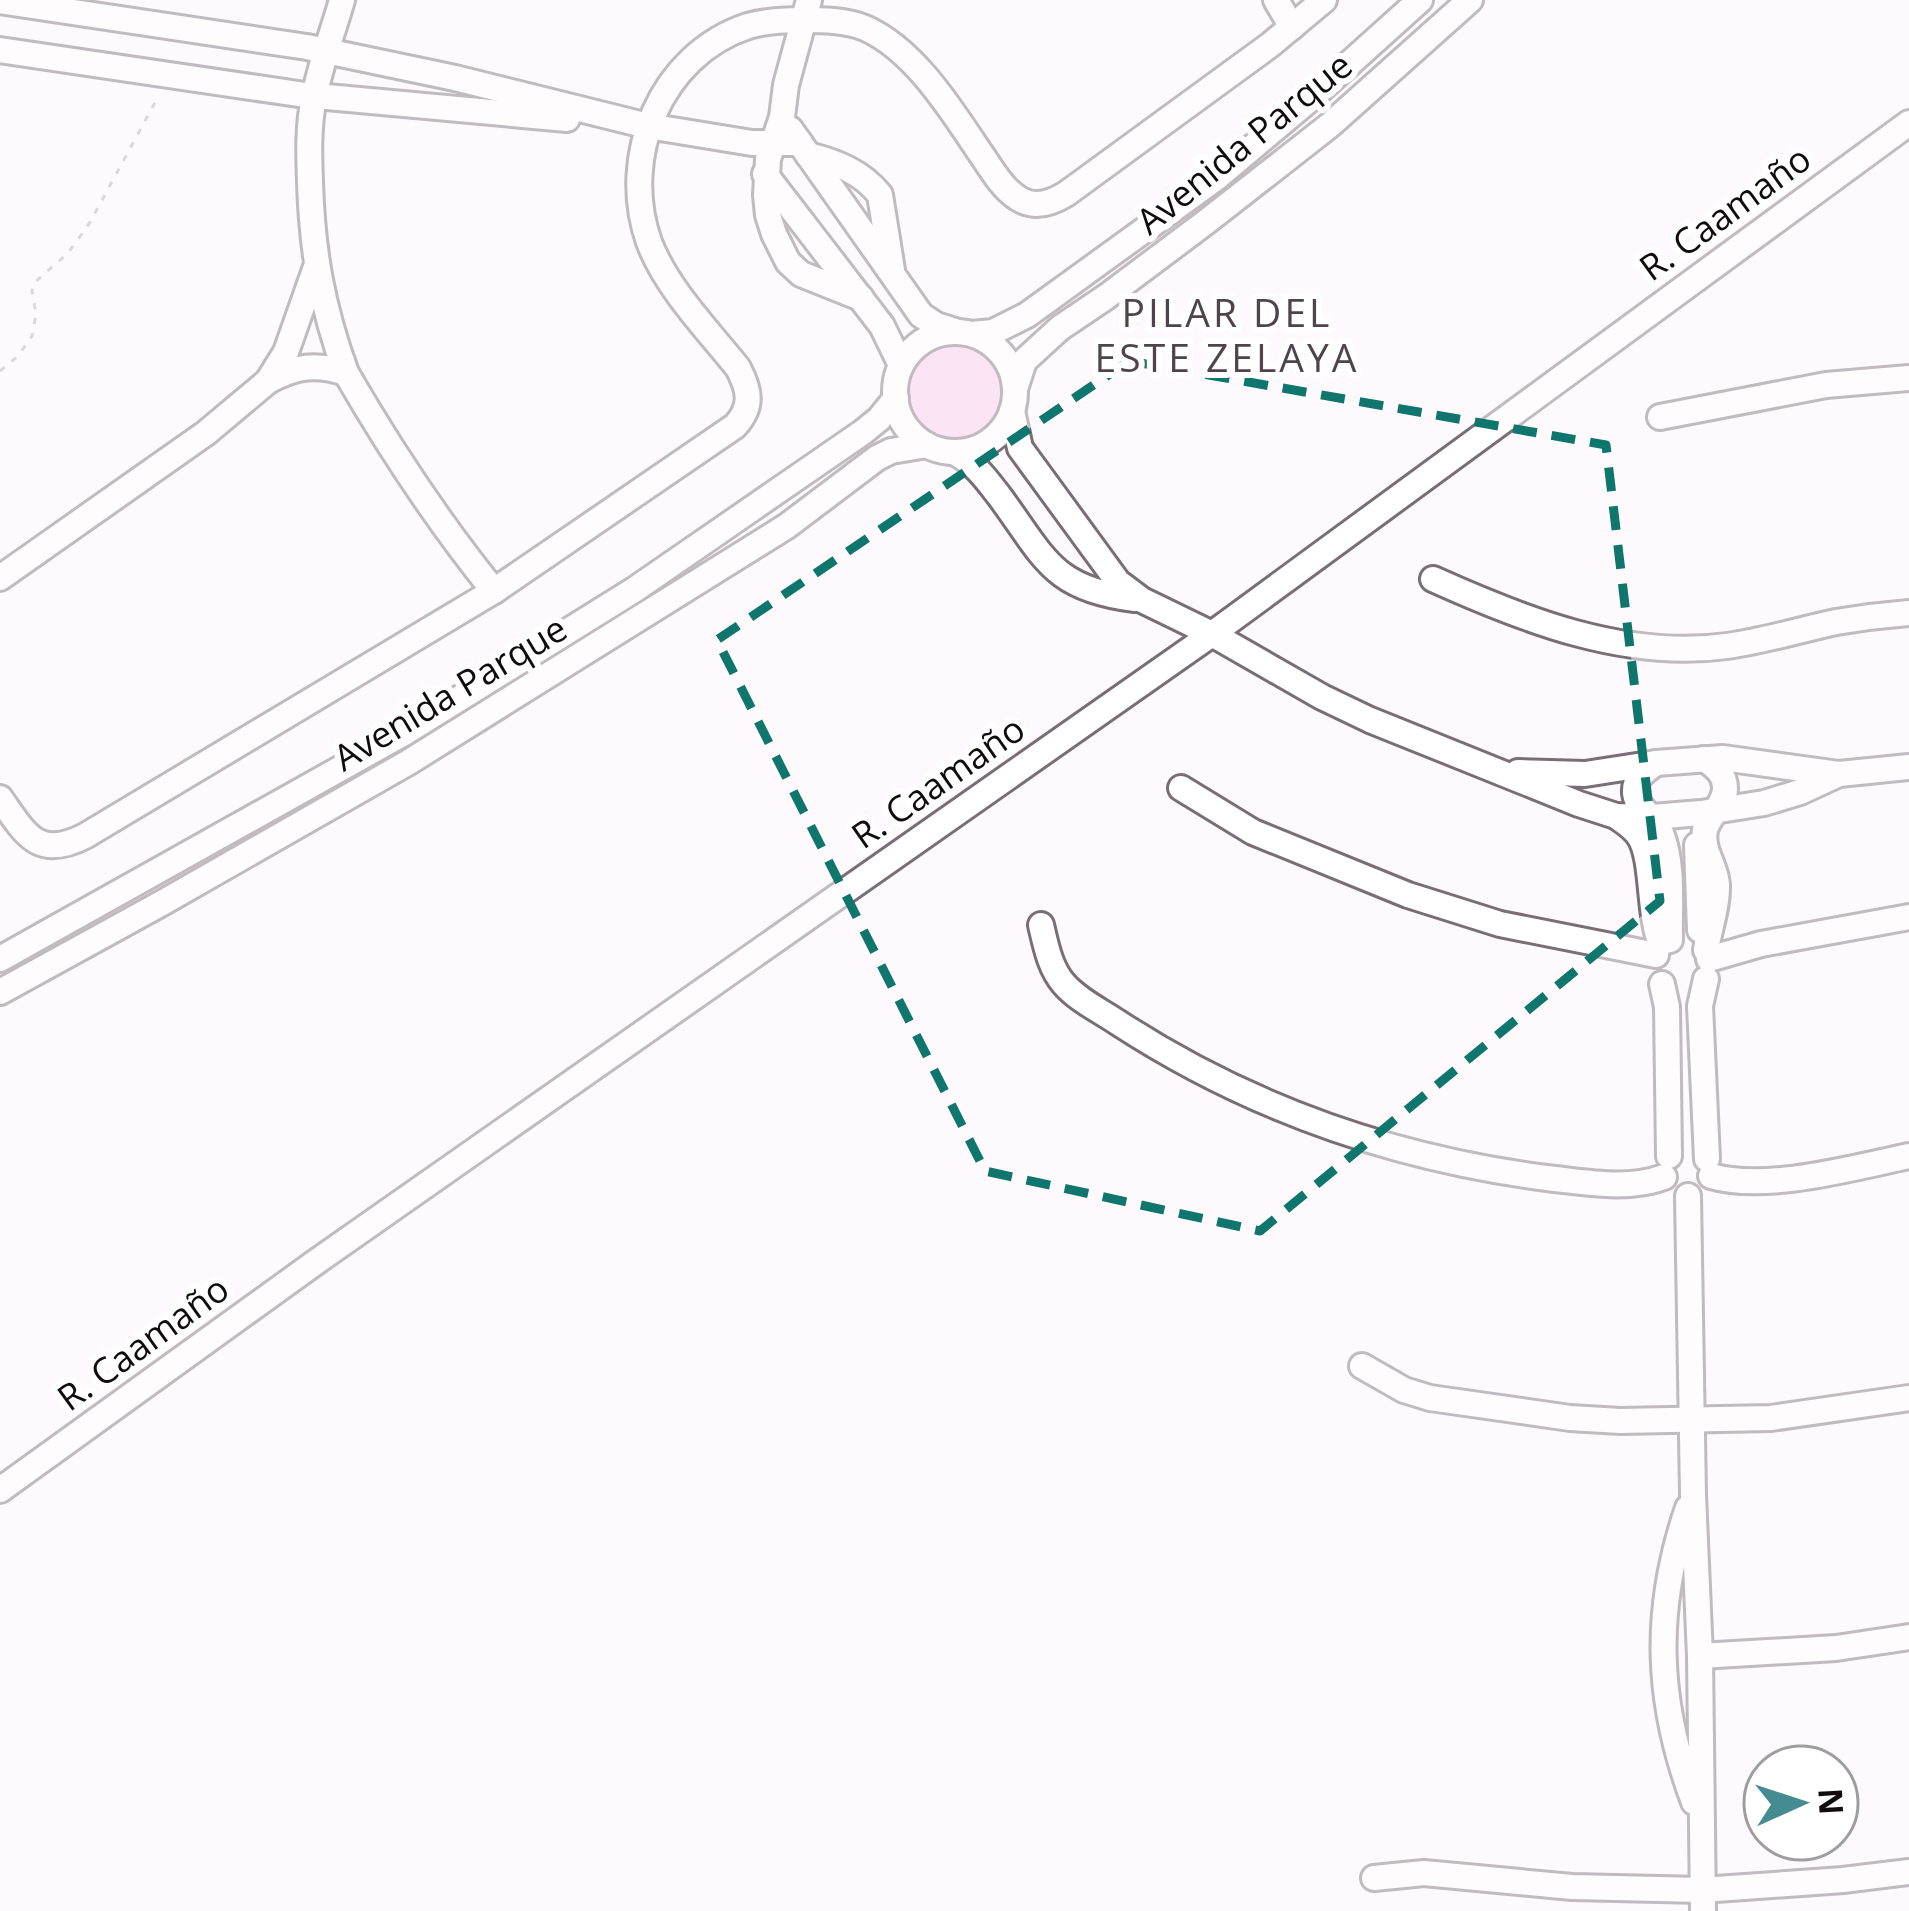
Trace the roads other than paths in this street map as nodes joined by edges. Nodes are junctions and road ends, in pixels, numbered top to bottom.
1 (342, 0) edge
2 (1276, 0) edge
3 (1324, 0) edge
4 (1420, 0) edge
5 (1470, 0) edge
6 (0, 1) edge
7 (806, 7) edge
8 (1292, 26) junction
9 (0, 50) edge
10 (327, 51) junction
11 (314, 96) junction
12 (782, 117) junction
13 (1909, 123) edge
14 (648, 126) junction
15 (771, 144) junction
16 (804, 149) junction
17 (766, 174) junction
18 (868, 240) junction
19 (836, 264) junction
20 (316, 267) junction
21 (893, 277) junction
22 (861, 298) junction
23 (911, 304) junction
24 (882, 326) junction
25 (964, 333) junction
26 (901, 365) junction
27 (346, 373) junction
28 (1909, 378) edge
29 (268, 381) junction
30 (896, 398) junction
31 (1013, 400) junction
32 (1660, 417) dead end
33 (927, 445) junction
34 (954, 452) junction
35 (1062, 507) junction
36 (1023, 529) junction
37 (0, 578) edge
38 (1433, 579) dead end
39 (494, 592) junction
40 (1142, 600) junction
41 (1909, 613) edge
42 (1212, 634) junction
43 (1704, 759) junction
44 (1656, 763) junction
45 (1909, 767) edge
46 (1499, 772) junction
47 (1839, 774) junction
48 (1181, 788) dead end
49 (0, 798) edge
50 (1708, 813) junction
51 (1616, 816) junction
52 (1652, 818) junction
53 (1697, 856) junction
54 (1666, 857) junction
55 (1909, 917) edge
56 (1041, 925) dead end
57 (1662, 947) junction
58 (1705, 958) junction
59 (0, 959) edge
60 (1662, 984) junction
61 (0, 992) edge
62 (1909, 1156) edge
63 (1666, 1167) junction
64 (1709, 1168) junction
65 (1688, 1196) junction
66 (1363, 1366) dead end
67 (1909, 1398) edge
68 (1692, 1420) junction
69 (0, 1490) edge
70 (1693, 1495) junction
71 (1697, 1599) junction
72 (1665, 1600) junction
73 (1909, 1637) edge
74 (1700, 1655) junction
75 (1700, 1711) junction
76 (1670, 1713) junction
77 (1701, 1820) junction
78 (1909, 1872) edge
79 (1374, 1878) dead end
80 (1703, 1900) edge

1 - 10 street
2 - 8 street
3 - 8 street
4 - 25 street, Avenida Parque
5 - 31 street, Avenida Parque
6 - 10 street
7 - 8 street
7 - 12 street
7 - 14 street
9 - 11 street
10 - 11 street
10 - 14 street
11 - 14 street
11 - 20 street
12 - 15 street
12 - 16 street
13 - 42 street, R. Caamaño
14 - 15 street
14 - 39 street
15 - 16 street
15 - 17 street
16 - 18 street
16 - 21 street
17 - 19 street
17 - 22 street
18 - 19 street
18 - 21 street
19 - 22 street
20 - 27 street
20 - 29 street
21 - 23 street
22 - 24 street
23 - 24 street
23 - 25 street
24 - 26 street
25 - 26 street
25 - 31 street
26 - 30 street
27 - 29 street
27 - 39 street
28 - 32 street
29 - 37 street
30 - 33 street
30 - 59 street, Avenida Parque
31 - 34 street
31 - 35 street
33 - 34 street
33 - 61 street, Avenida Parque
34 - 36 street
35 - 36 street
35 - 40 street
36 - 40 street
38 - 41 street
39 - 49 street
40 - 42 street
42 - 46 street
42 - 69 street, R. Caamaño
43 - 44 street
43 - 47 street
43 - 50 street
44 - 46 street
44 - 52 street
45 - 47 street
46 - 51 street
47 - 50 street
48 - 57 street
50 - 52 street
50 - 53 street
50 - 58 street
51 - 52 street
51 - 57 street
52 - 54 street
53 - 54 street
53 - 58 street
54 - 57 street
55 - 58 street
56 - 63 street
57 - 58 street
57 - 60 street
58 - 60 street
58 - 64 street
60 - 63 street
62 - 64 street
63 - 64 street
63 - 65 street
64 - 65 street
65 - 68 street
66 - 68 street
67 - 68 street
68 - 70 street
70 - 71 street
70 - 72 street
71 - 72 street
71 - 74 street
72 - 76 street
73 - 74 street
74 - 75 street
75 - 76 street
75 - 77 street
76 - 77 street
77 - 80 street
78 - 80 street
79 - 80 street

